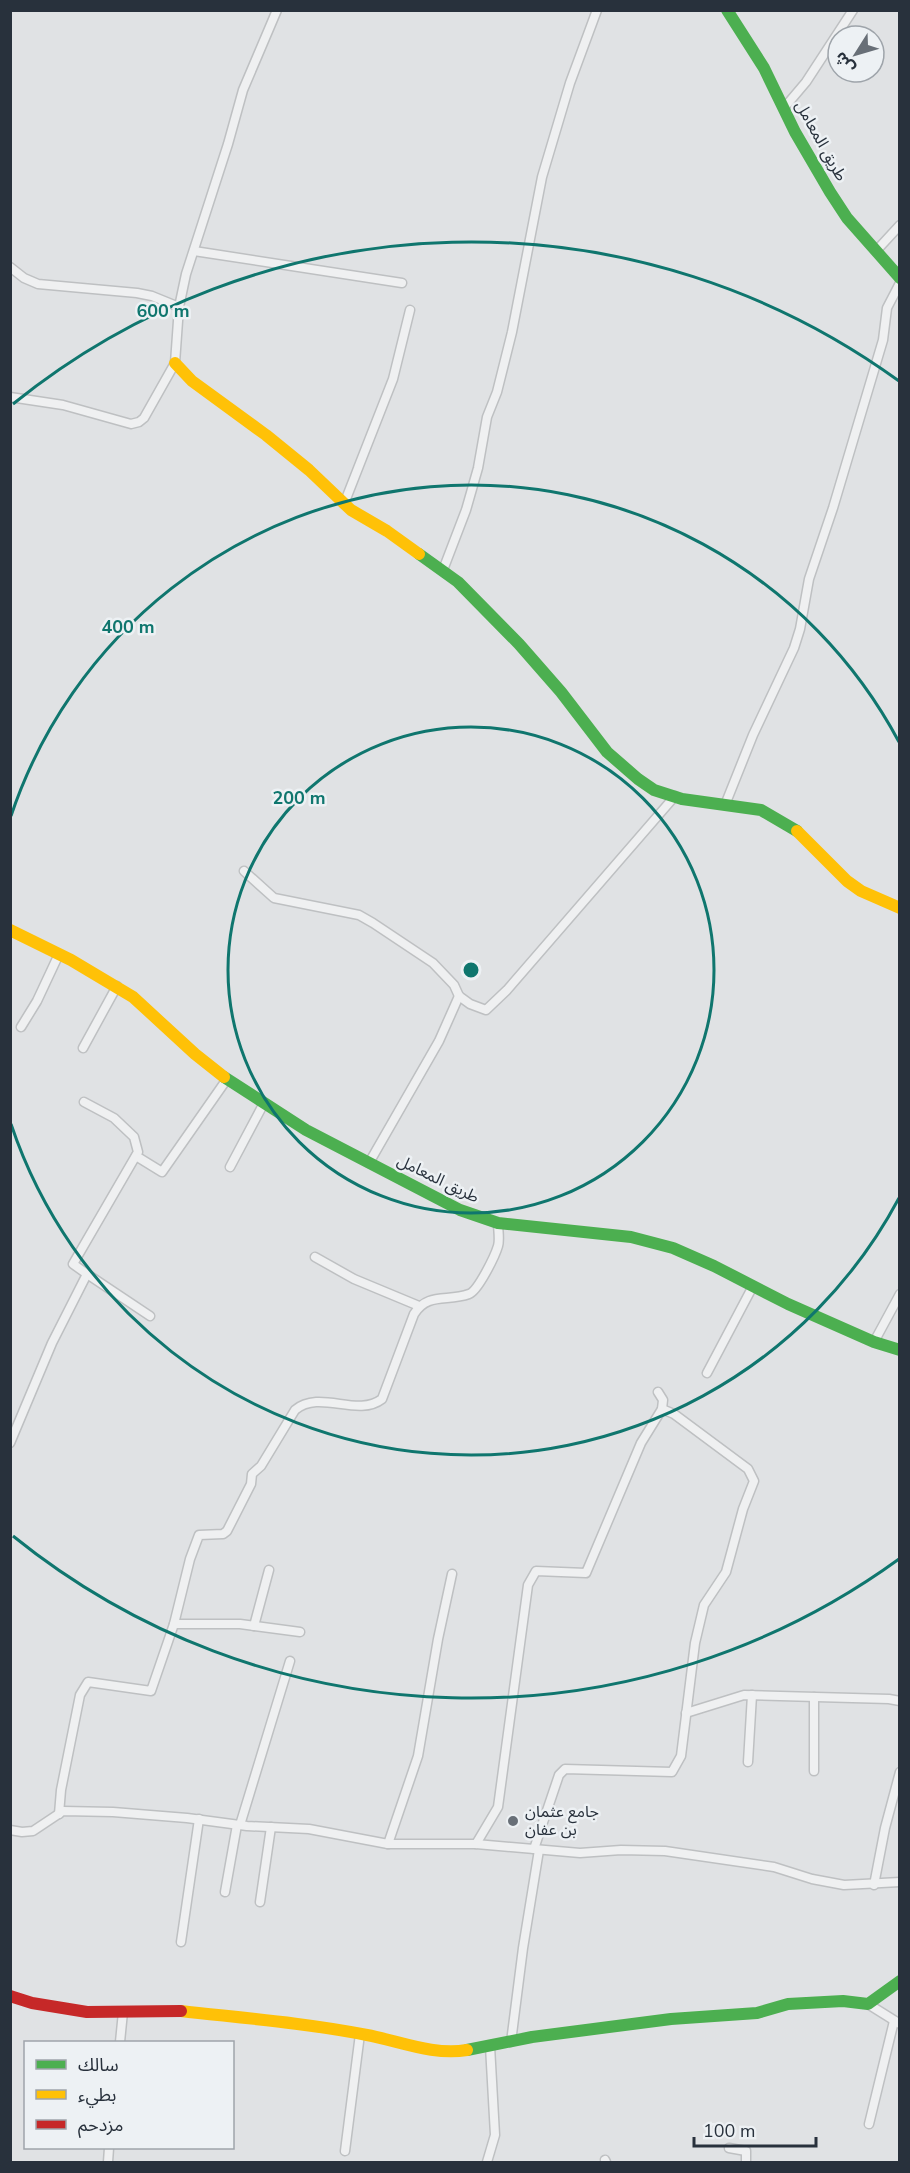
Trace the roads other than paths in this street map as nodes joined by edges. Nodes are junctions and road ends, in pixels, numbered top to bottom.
1 (277, 10) edge
2 (597, 10) edge
3 (727, 10) edge
4 (853, 10) edge
5 (784, 108) junction
6 (900, 225) edge
7 (194, 251) junction
8 (876, 251) junction
9 (10, 267) edge
10 (900, 278) edge
11 (402, 283) dead end
12 (900, 283) edge
13 (180, 307) junction
14 (410, 310) dead end
15 (175, 363) junction
16 (10, 397) edge
17 (345, 504) junction
18 (443, 570) junction
19 (675, 796) junction
20 (726, 805) junction
21 (244, 871) dead end
22 (900, 908) edge
23 (10, 930) edge
24 (59, 954) junction
25 (117, 986) junction
26 (459, 996) junction
27 (21, 1027) dead end
28 (83, 1048) dead end
29 (227, 1078) junction
30 (84, 1102) dead end
31 (264, 1104) junction
32 (136, 1156) junction
33 (369, 1163) junction
34 (230, 1167) dead end
35 (498, 1223) junction
36 (315, 1257) dead end
37 (87, 1274) junction
38 (753, 1286) junction
39 (900, 1294) edge
40 (419, 1306) junction
41 (150, 1316) dead end
42 (874, 1342) junction
43 (900, 1350) edge
44 (707, 1373) dead end
45 (658, 1392) dead end
46 (662, 1409) junction
47 (10, 1443) edge
48 (269, 1570) dead end
49 (452, 1574) dead end
50 (174, 1624) junction
51 (254, 1626) junction
52 (300, 1632) dead end
53 (290, 1661) dead end
54 (752, 1695) junction
55 (814, 1697) junction
56 (900, 1701) edge
57 (686, 1713) junction
58 (748, 1762) dead end
59 (814, 1771) dead end
60 (900, 1772) edge
61 (59, 1814) junction
62 (199, 1820) junction
63 (239, 1825) junction
64 (271, 1827) junction
65 (10, 1830) edge
66 (388, 1844) junction
67 (476, 1844) junction
68 (537, 1849) junction
69 (900, 1882) edge
70 (874, 1885) junction
71 (225, 1892) dead end
72 (260, 1902) dead end
73 (181, 1942) dead end
74 (900, 1981) edge
75 (10, 1996) edge
76 (868, 2004) junction
77 (123, 2012) junction
78 (897, 2022) edge
79 (360, 2034) junction
80 (120, 2041) edge
81 (511, 2042) junction
82 (489, 2046) junction
83 (869, 2124) dead end
84 (729, 2148) dead end
85 (345, 2151) dead end
86 (487, 2163) edge
87 (746, 2163) edge

1 - 7 street
2 - 18 street
3 - 5 street, طريق المعامل
4 - 5 street
5 - 8 street, طريق المعامل
6 - 8 street
7 - 11 street
7 - 13 street
8 - 10 street, طريق المعامل
9 - 13 street
12 - 20 street
13 - 15 street
14 - 17 street
15 - 16 street
15 - 17 street
17 - 18 street
18 - 19 street
19 - 20 street
19 - 26 street
20 - 22 street
21 - 26 street
23 - 24 street, طريق المعامل
24 - 25 street, طريق المعامل
24 - 27 street
25 - 28 street
25 - 29 street, طريق المعامل
26 - 33 street
29 - 31 street, طريق المعامل
29 - 32 street
30 - 32 street
31 - 33 street, طريق المعامل
31 - 34 street
32 - 37 street
33 - 35 street, طريق المعامل
35 - 38 street, طريق المعامل
35 - 40 street
36 - 40 street
37 - 41 street
37 - 47 street
38 - 42 street, طريق المعامل
38 - 44 street
39 - 42 street
40 - 50 street
42 - 43 street, طريق المعامل
45 - 46 street
46 - 57 street
46 - 67 street
48 - 51 street
49 - 66 street
50 - 51 street
50 - 61 street
51 - 52 street
53 - 63 street
54 - 55 street
54 - 57 street
54 - 58 street
55 - 56 street
55 - 59 street
57 - 68 street
60 - 70 street
61 - 62 street
61 - 65 street
62 - 63 street
62 - 73 street
63 - 64 street
63 - 71 street
64 - 66 street
64 - 72 street
66 - 67 street
67 - 68 street
68 - 70 street
68 - 81 street
69 - 70 street
74 - 76 street
75 - 77 street
76 - 78 street
76 - 81 street
77 - 79 street
77 - 80 street
78 - 83 street
79 - 82 street
79 - 85 street
81 - 82 street
82 - 86 street
84 - 87 street

